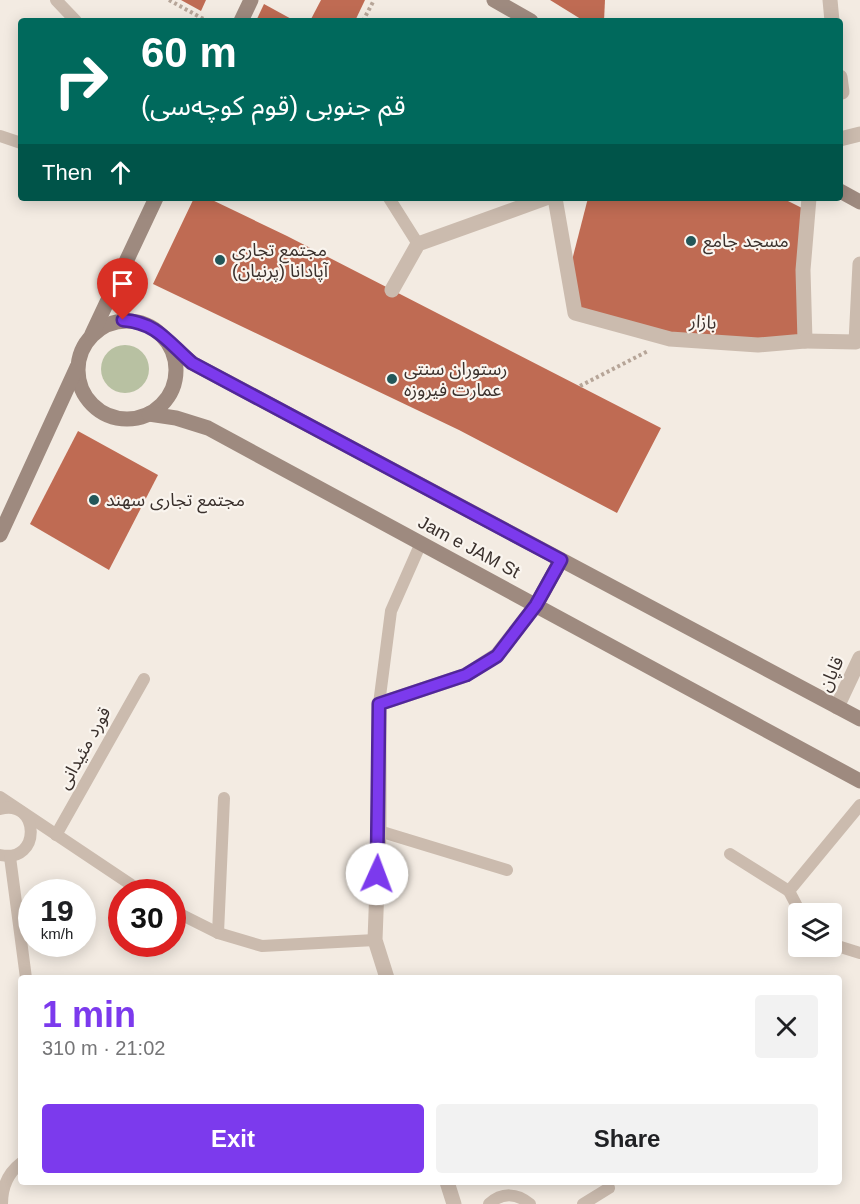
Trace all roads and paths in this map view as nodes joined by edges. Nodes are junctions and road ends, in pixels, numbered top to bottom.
1 (56, 0) edge
2 (169, 0) edge
3 (251, 0) edge
4 (374, 0) edge
5 (494, 0) edge
6 (830, 0) edge
7 (73, 18) edge
8 (202, 18) edge
9 (242, 18) edge
10 (365, 18) edge
11 (526, 18) edge
12 (832, 18) edge
13 (860, 134) edge
14 (0, 136) edge
15 (843, 138) edge
16 (18, 142) edge
17 (843, 193) edge
18 (155, 201) edge
19 (391, 201) edge
20 (538, 201) edge
21 (556, 201) edge
22 (810, 201) edge
23 (860, 202) edge
24 (418, 244) junction
25 (860, 264) edge
26 (392, 290) dead end
27 (91, 336) junction
28 (670, 339) junction
29 (168, 342) junction
30 (805, 342) junction
31 (858, 345) edge
32 (78, 364) junction
33 (580, 386) dead end
34 (149, 414) junction
35 (0, 535) edge
36 (421, 543) junction
37 (561, 560) junction
38 (536, 605) junction
39 (860, 658) edge
40 (144, 679) dead end
41 (379, 704) junction
42 (837, 707) junction
43 (860, 719) edge
44 (860, 780) edge
45 (0, 797) edge
46 (224, 798) dead end
47 (860, 805) edge
48 (0, 808) edge
49 (21, 812) junction
50 (379, 831) junction
51 (56, 835) junction
52 (730, 854) dead end
53 (5, 856) edge
54 (507, 870) dead end
55 (122, 879) edge
56 (789, 891) junction
57 (795, 903) edge
58 (186, 917) edge
59 (218, 933) junction
60 (375, 939) junction
61 (842, 947) edge
62 (860, 953) edge
63 (25, 975) edge
64 (386, 975) edge
65 (18, 1165) edge
66 (448, 1185) edge
67 (609, 1188) dead end
68 (2, 1204) edge
69 (454, 1204) edge
70 (489, 1204) edge
71 (530, 1204) edge
72 (583, 1204) edge

1 - 7 lane
2 - 8 path
3 - 9 street
4 - 10 path
5 - 11 street
6 - 12 street
13 - 15 street
14 - 16 lane
17 - 23 street
18 - 27 street
19 - 24 lane
20 - 24 street
21 - 28 street, بازار
22 - 30 street
24 - 26 street
25 - 31 street
27 - 29 street
27 - 32 street
28 - 30 street, بازار
28 - 33 path
29 - 34 street
29 - 37 street, Jam e JAM St
30 - 31 street, بازار
32 - 34 street
32 - 35 street
34 - 36 street, Jam e JAM St
36 - 38 street, Jam e JAM St
36 - 41 lane
37 - 38 street
37 - 42 street, Jam e JAM St
38 - 41 street
38 - 44 street, Jam e JAM St
39 - 42 street, قاپان
40 - 51 lane, قورد مئیدانی
41 - 50 street
42 - 43 street, Jam e JAM St
45 - 49 lane
46 - 59 lane
47 - 56 lane
48 - 49 lane
49 - 51 lane
49 - 53 lane
50 - 54 lane
50 - 60 street
51 - 55 lane
52 - 56 lane
53 - 63 lane
56 - 57 lane
58 - 59 lane
59 - 60 lane
60 - 64 street
61 - 62 lane
65 - 68 lane
66 - 69 street
67 - 72 lane
70 - 71 lane

